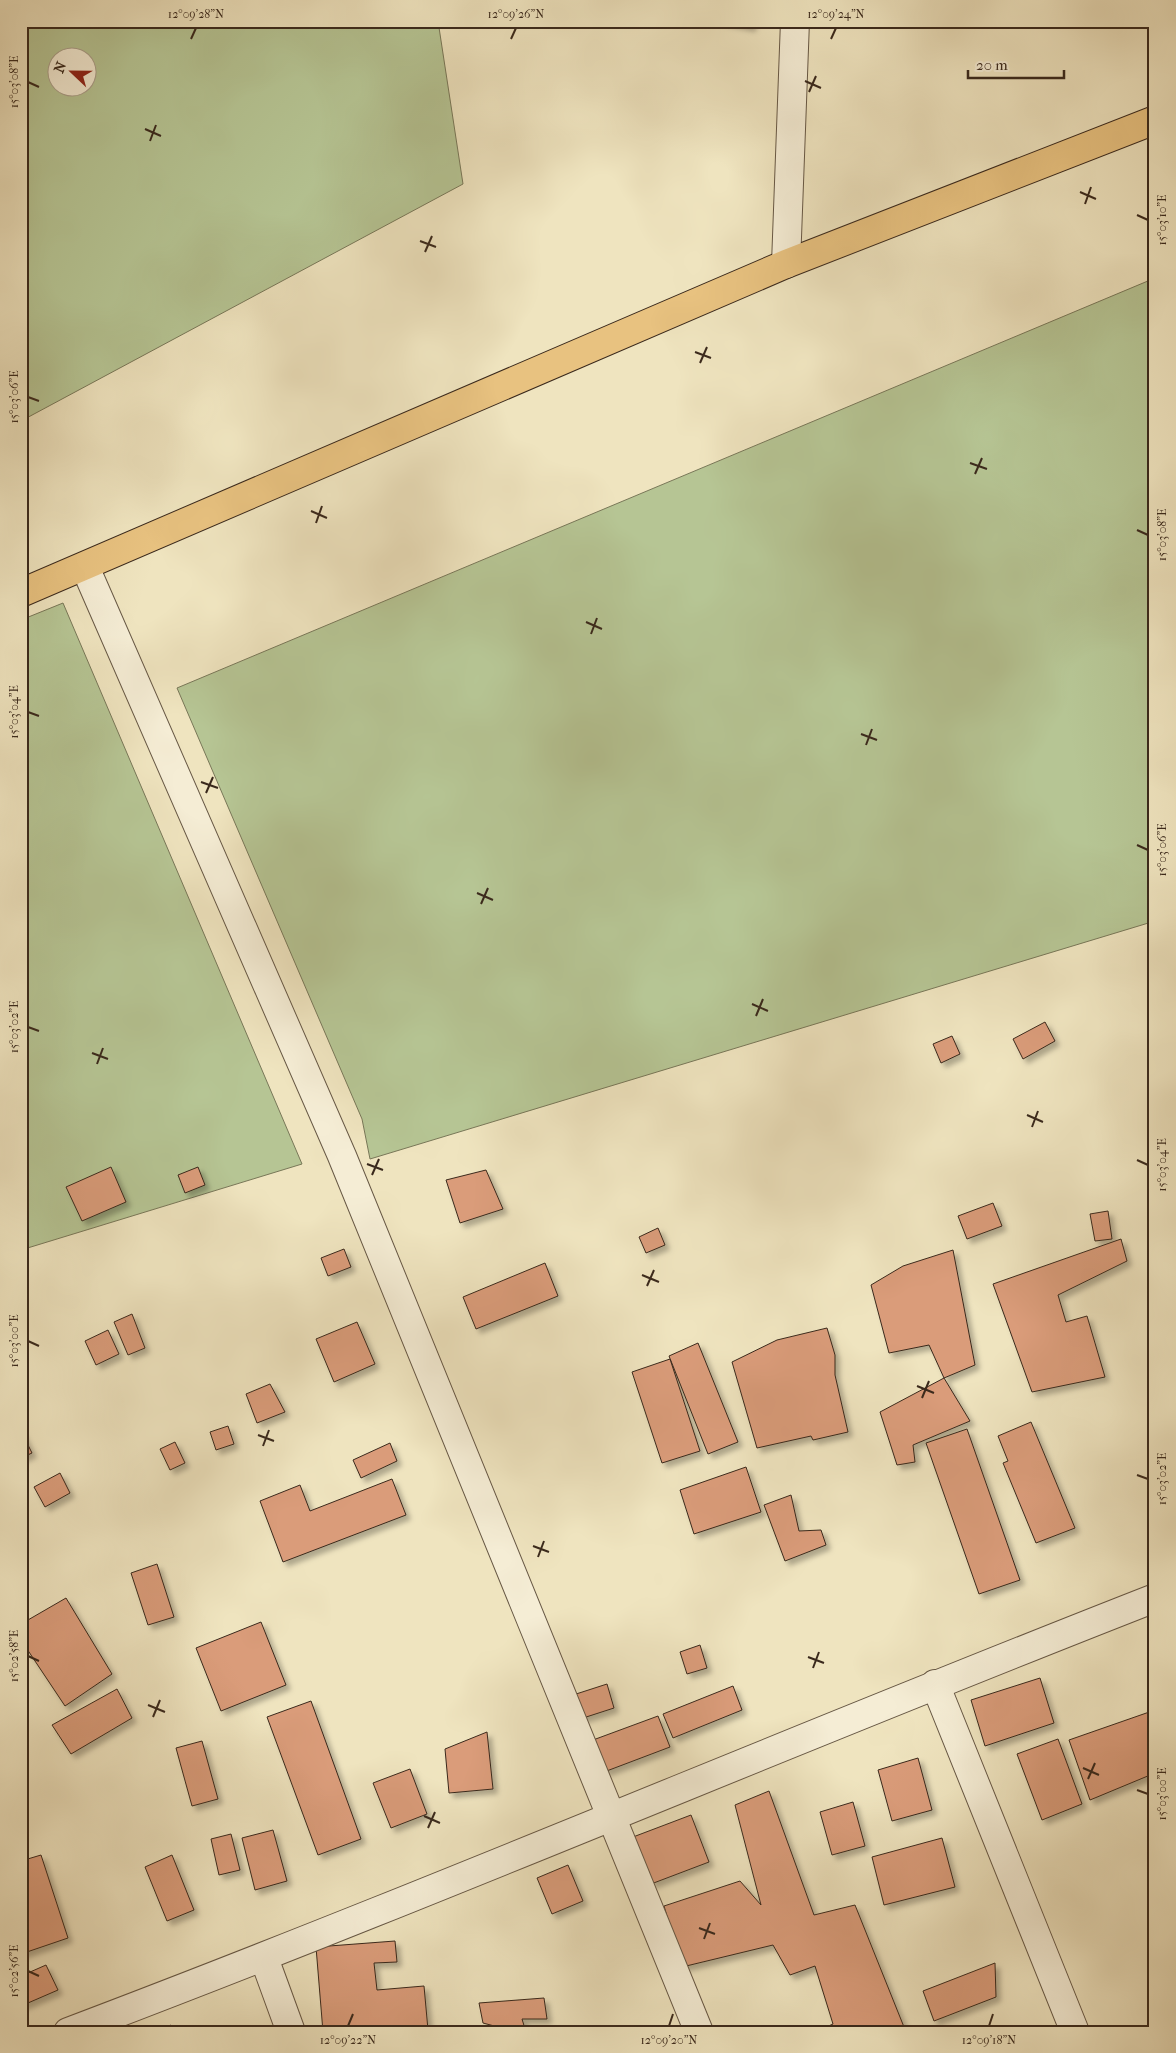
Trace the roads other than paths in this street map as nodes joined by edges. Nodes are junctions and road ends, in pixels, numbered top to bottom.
1 (795, 21) edge
2 (1155, 120) edge
3 (786, 264) junction
4 (85, 566) junction
5 (21, 593) edge
6 (1155, 1598) edge
7 (935, 1684) junction
8 (611, 1816) junction
9 (264, 1958) junction
10 (68, 2032) edge
11 (291, 2032) edge
12 (699, 2032) edge
13 (1075, 2032) edge

1 - 3 street
2 - 3 highway
3 - 4 highway
4 - 5 highway
4 - 8 street
6 - 7 street
7 - 8 street
7 - 13 street
8 - 9 street
8 - 12 street
9 - 10 street
9 - 11 street

